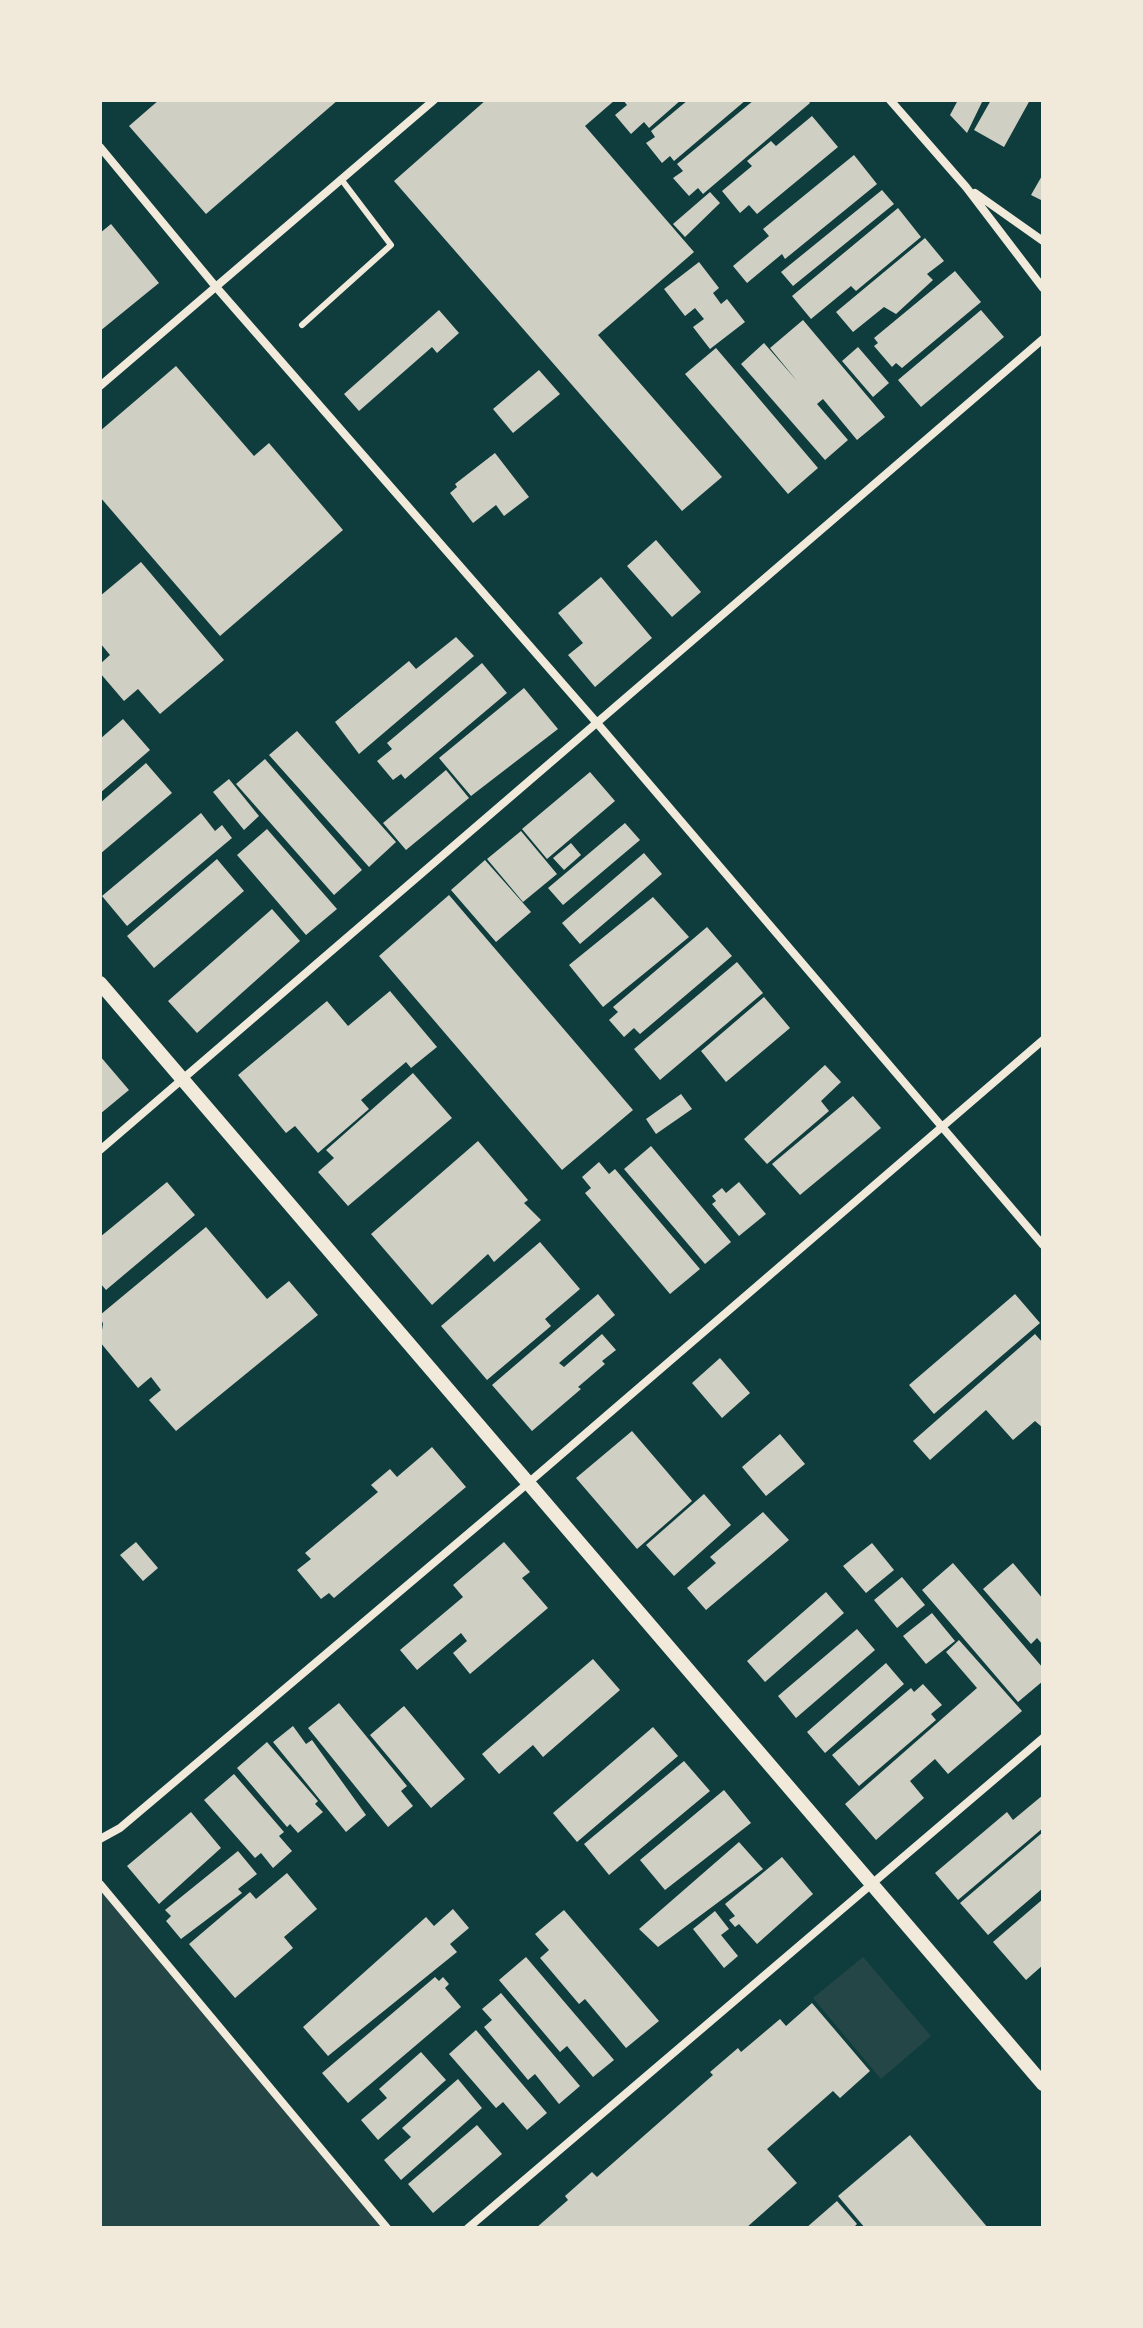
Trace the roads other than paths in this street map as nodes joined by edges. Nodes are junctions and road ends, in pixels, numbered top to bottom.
1 (434, 100) edge
2 (890, 100) edge
3 (100, 147) edge
4 (341, 179) junction
5 (966, 187) junction
6 (1043, 241) edge
7 (216, 287) junction
8 (1043, 288) edge
9 (302, 325) dead end
10 (1043, 339) edge
11 (100, 386) edge
12 (597, 723) junction
13 (100, 983) edge
14 (1043, 1040) edge
15 (183, 1080) junction
16 (942, 1127) junction
17 (100, 1150) edge
18 (1043, 1245) edge
19 (527, 1484) junction
20 (1043, 1738) edge
21 (100, 1839) edge
22 (100, 1884) edge
23 (873, 1885) junction
24 (1043, 2084) edge
25 (387, 2228) edge
26 (468, 2228) edge

1 - 4 street
2 - 5 street
3 - 7 street
4 - 7 street
4 - 9 lane
5 - 6 street
5 - 8 street
7 - 11 street
7 - 12 street
10 - 12 street
12 - 15 street
12 - 16 street
13 - 15 street
14 - 16 street
15 - 17 street
15 - 19 street
16 - 18 street
16 - 19 street
19 - 21 street
19 - 23 street
20 - 23 street
22 - 25 street
23 - 24 street
23 - 26 street

